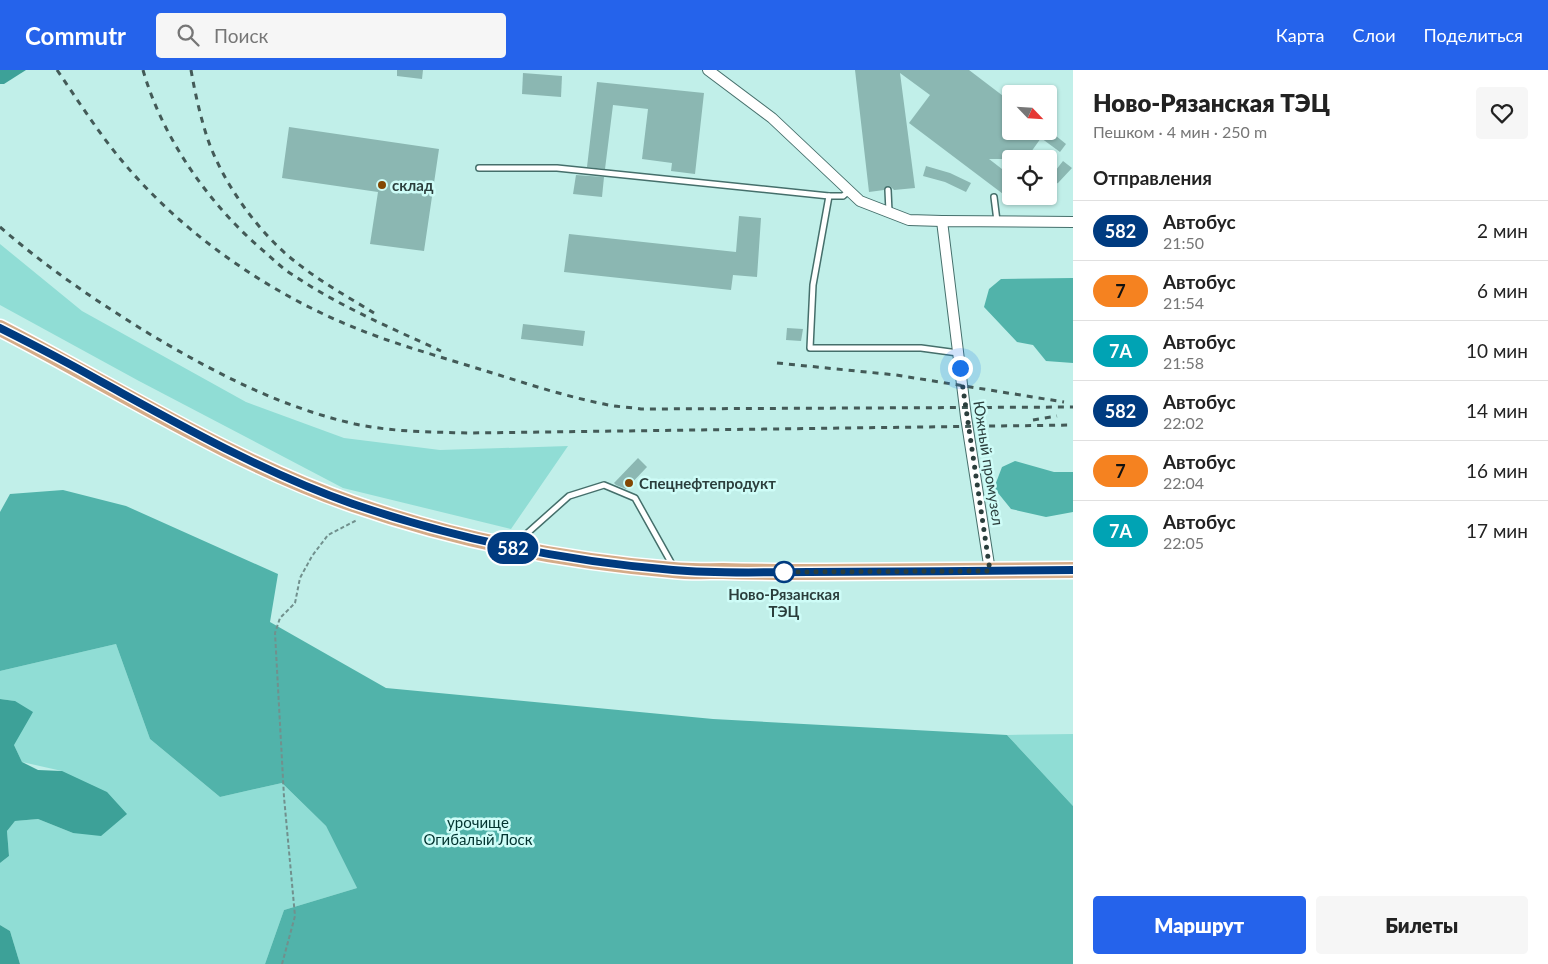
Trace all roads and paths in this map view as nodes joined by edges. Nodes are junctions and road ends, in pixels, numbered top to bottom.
1 (708, 70) edge
2 (479, 168) dead end
3 (888, 190) dead end
4 (849, 191) junction
5 (829, 196) junction
6 (994, 197) dead end
7 (889, 212) junction
8 (942, 221) junction
9 (997, 222) junction
10 (1073, 222) edge
11 (0, 328) edge
12 (958, 353) junction
13 (374, 511) junction
14 (515, 548) junction
15 (1073, 570) edge
16 (676, 571) junction
17 (990, 571) junction
18 (282, 964) edge

1 - 4 street
2 - 5 lane
3 - 7 lane
4 - 5 lane
4 - 7 street
5 - 12 lane
6 - 9 lane
7 - 8 street
8 - 9 street
8 - 12 street, Южный промузел
9 - 10 street
11 - 13 main road
12 - 17 street, Южный промузел
13 - 14 main road
13 - 18 path
14 - 16 main road
14 - 16 lane
15 - 17 main road
16 - 17 main road

